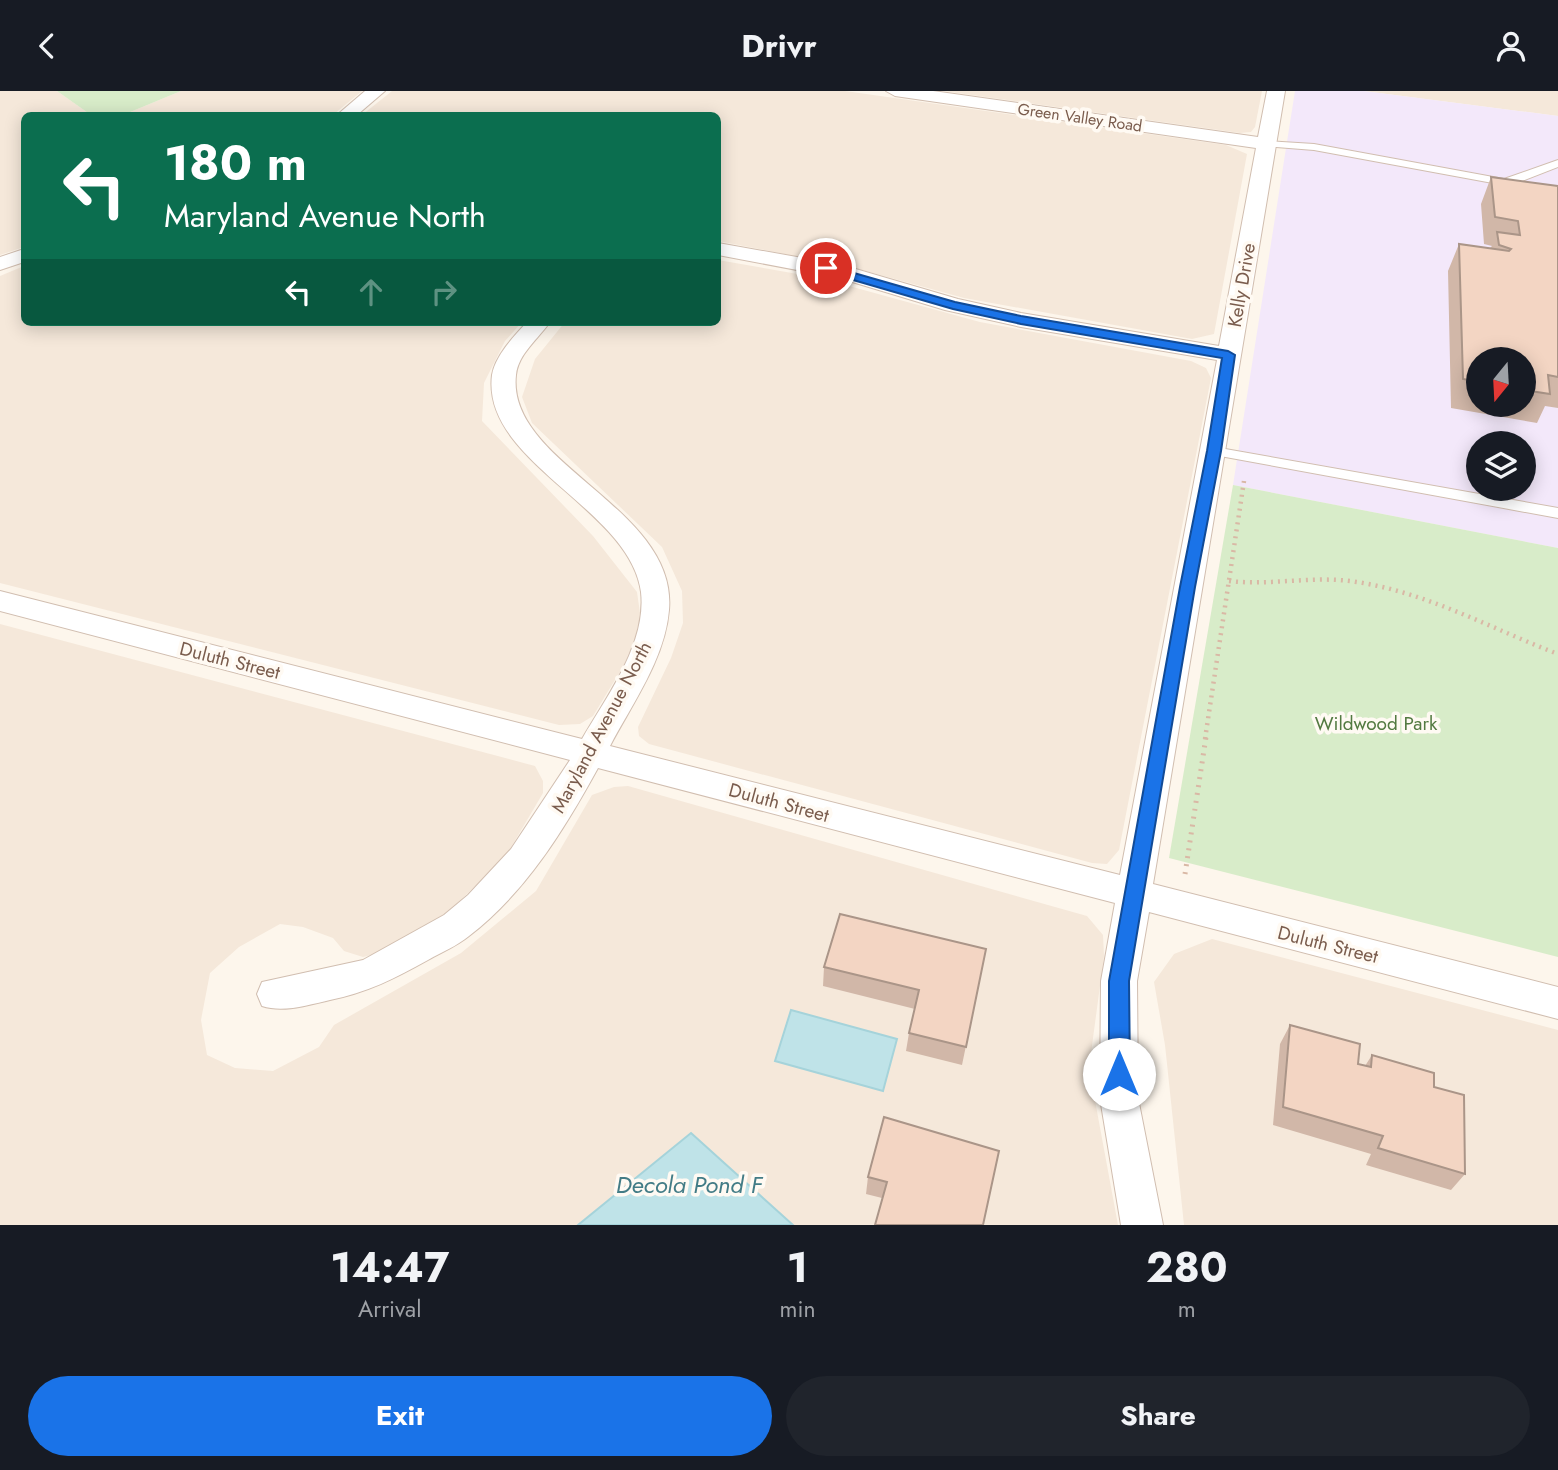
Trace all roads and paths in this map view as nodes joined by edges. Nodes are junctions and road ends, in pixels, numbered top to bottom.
1 (376, 91) edge
2 (895, 91) edge
3 (1276, 91) edge
4 (350, 112) edge
5 (1266, 144) junction
6 (1558, 163) edge
7 (1506, 183) junction
8 (1527, 186) edge
9 (721, 250) edge
10 (21, 256) edge
11 (0, 264) edge
12 (536, 326) edge
13 (1228, 355) junction
14 (1214, 451) junction
15 (1247, 456) junction
16 (1558, 513) edge
17 (1228, 581) junction
18 (0, 601) edge
19 (1558, 654) edge
20 (590, 752) junction
21 (1132, 894) junction
22 (1180, 906) junction
23 (275, 994) dead end
24 (1558, 1003) edge
25 (1142, 1225) edge

1 - 4 street
2 - 5 street, Green Valley Road
3 - 5 street, Kelly Drive
5 - 7 lane
5 - 13 street, Kelly Drive
6 - 7 lane
7 - 8 lane
9 - 13 street
10 - 11 street
12 - 20 street, Maryland Avenue North
13 - 14 street, Kelly Drive
14 - 15 lane
14 - 21 street, Kelly Drive
15 - 16 lane
15 - 17 path
17 - 19 path
17 - 22 path
18 - 20 street, Duluth Street
20 - 21 street, Duluth Street
20 - 23 street, Maryland Avenue North
21 - 22 street, Duluth Street
21 - 25 street, Kelly Drive
22 - 24 street, Duluth Street

